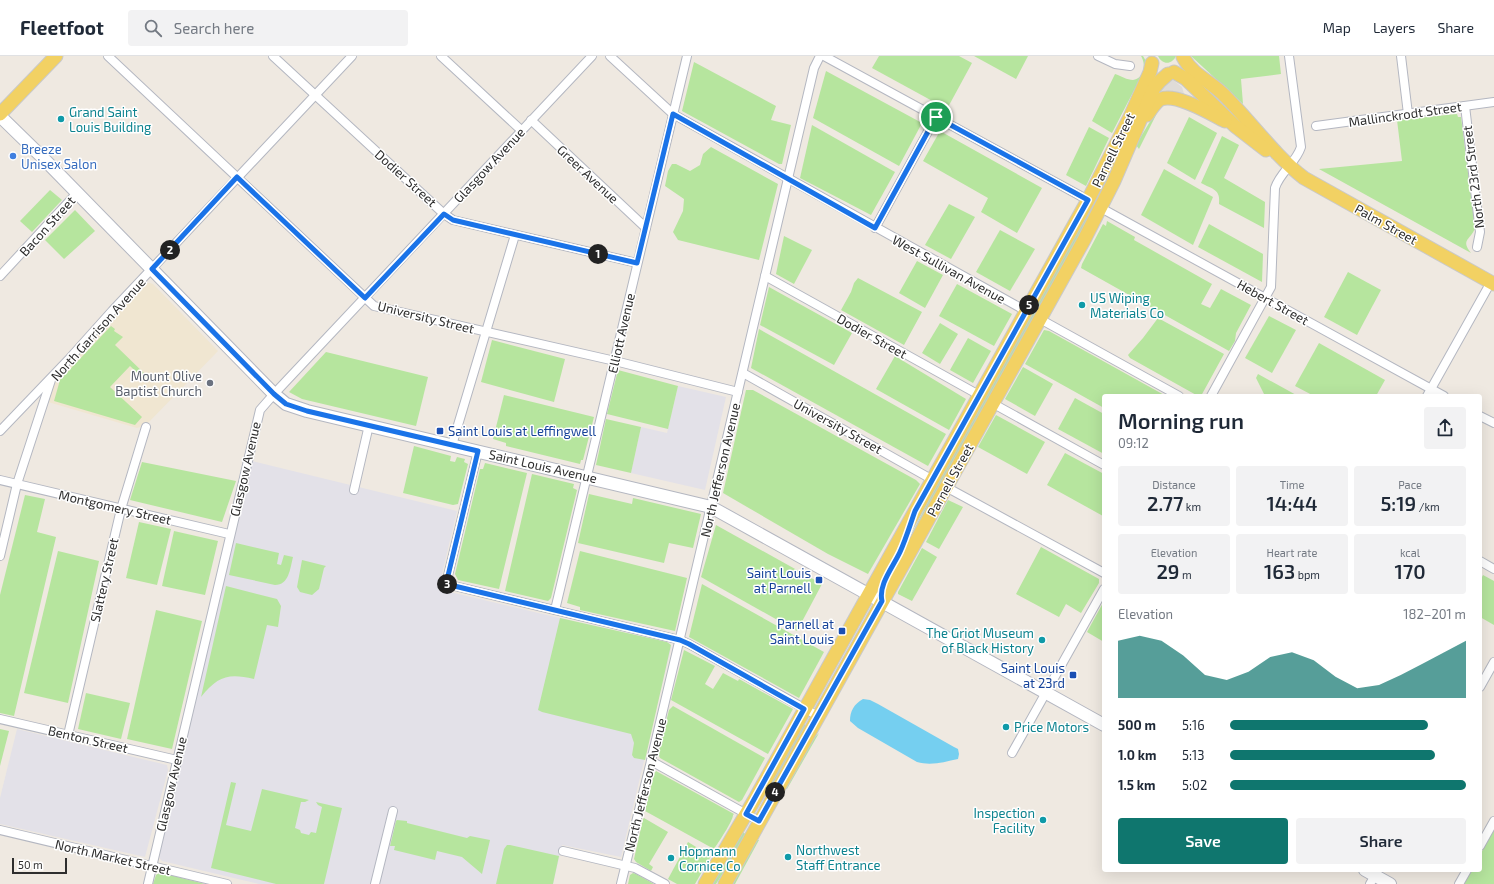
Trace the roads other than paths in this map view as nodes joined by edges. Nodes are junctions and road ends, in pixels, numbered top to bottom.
1 (56, 56) edge
2 (108, 56) edge
3 (273, 56) edge
4 (352, 56) edge
5 (441, 56) edge
6 (592, 56) edge
7 (610, 56) edge
8 (687, 56) edge
9 (820, 56) edge
10 (824, 56) edge
11 (1098, 56) edge
12 (1289, 56) edge
13 (1401, 56) edge
14 (1183, 57) edge
15 (1152, 59) edge
16 (1130, 66) dead end
17 (1171, 73) junction
18 (315, 95) junction
19 (1494, 102) edge
20 (1465, 106) junction
21 (673, 114) junction
22 (1408, 114) junction
23 (0, 115) edge
24 (936, 117) junction
25 (531, 120) junction
26 (1235, 126) junction
27 (1316, 126) dead end
28 (521, 130) junction
29 (1134, 137) junction
30 (1285, 162) junction
31 (237, 177) junction
32 (788, 180) junction
33 (77, 193) junction
34 (1088, 200) junction
35 (1101, 208) junction
36 (444, 214) junction
37 (646, 228) junction
38 (875, 228) junction
39 (515, 235) junction
40 (1477, 247) dead end
41 (637, 263) junction
42 (152, 269) junction
43 (0, 276) edge
44 (765, 276) junction
45 (1492, 283) edge
46 (365, 298) junction
47 (1266, 298) junction
48 (1026, 311) junction
49 (1040, 319) junction
50 (486, 332) junction
51 (615, 361) junction
52 (743, 373) junction
53 (52, 378) junction
54 (738, 392) junction
55 (1429, 392) edge
56 (274, 394) junction
57 (1175, 394) edge
58 (1212, 394) edge
59 (979, 395) junction
60 (992, 403) junction
61 (1482, 417) edge
62 (1494, 423) edge
63 (369, 425) junction
64 (146, 427) dead end
65 (0, 431) edge
66 (452, 445) junction
67 (478, 451) junction
68 (1102, 464) edge
69 (586, 476) junction
70 (0, 480) edge
71 (933, 480) junction
72 (17, 484) junction
73 (946, 487) junction
74 (354, 490) dead end
75 (711, 507) junction
76 (121, 509) junction
77 (915, 511) junction
78 (229, 534) junction
79 (0, 556) edge
80 (1482, 562) edge
81 (1494, 569) edge
82 (1102, 572) edge
83 (1102, 593) edge
84 (868, 594) junction
85 (882, 601) junction
86 (555, 610) junction
87 (680, 640) junction
88 (1494, 662) edge
89 (1483, 674) edge
90 (1046, 693) junction
91 (804, 709) junction
92 (818, 716) junction
93 (0, 719) edge
94 (1102, 724) edge
95 (68, 735) junction
96 (1012, 752) dead end
97 (177, 760) junction
98 (651, 761) junction
99 (393, 811) dead end
100 (746, 814) junction
101 (759, 821) junction
102 (1494, 821) edge
103 (0, 830) edge
104 (1482, 842) edge
105 (562, 851) dead end
106 (152, 866) junction
107 (625, 866) junction
108 (1466, 872) edge
109 (1372, 875) edge
110 (148, 884) edge
111 (226, 884) edge
112 (375, 884) edge
113 (621, 884) edge
114 (665, 884) edge
115 (705, 884) edge
116 (724, 884) edge
117 (1390, 884) edge
118 (1459, 884) edge

1 - 23 main road
2 - 31 street, University Street
3 - 18 street, Dodier Street
4 - 18 street, North Garrison Avenue
5 - 28 street
6 - 25 street, Glasgow Avenue
7 - 21 street, West Sullivan Avenue
8 - 21 street, Elliott Avenue
9 - 32 street, North Jefferson Avenue
10 - 24 street
11 - 16 street
12 - 30 street
13 - 22 street
14 - 17 main road, Parnell Street
14 - 30 main road
15 - 17 main road
15 - 34 main road, Parnell Street
17 - 26 main road
17 - 29 main road, Parnell Street
18 - 31 street, North Garrison Avenue
18 - 36 street, Dodier Street
19 - 20 street, Mallinckrodt Street
20 - 22 street, Mallinckrodt Street
20 - 40 street, North 23rd Street
21 - 32 street, West Sullivan Avenue
21 - 37 street, Elliott Avenue
22 - 27 street, Mallinckrodt Street
23 - 33 street, Saint Louis Avenue
24 - 34 street
24 - 38 street
25 - 28 street, Glasgow Avenue
25 - 37 street, Greer Avenue
26 - 29 main road
26 - 30 main road
28 - 36 street, Glasgow Avenue
29 - 35 main road, Parnell Street
30 - 45 main road, Palm Street
30 - 47 street
31 - 42 street, North Garrison Avenue
31 - 46 street, University Street
32 - 38 street, West Sullivan Avenue
32 - 44 street, North Jefferson Avenue
33 - 42 street, Saint Louis Avenue
33 - 43 street, Bacon Street
34 - 48 main road, Parnell Street
35 - 47 street, Hebert Street
35 - 49 main road, Parnell Street
36 - 39 street, Dodier Street
36 - 46 street, Glasgow Avenue
37 - 41 street, Elliott Avenue
38 - 48 street, West Sullivan Avenue
39 - 41 street, Dodier Street
39 - 50 street
41 - 51 street, Elliott Avenue
42 - 53 street, North Garrison Avenue
42 - 56 street, Saint Louis Avenue
44 - 52 street, North Jefferson Avenue
44 - 59 street, Dodier Street
45 - 55 street
46 - 50 street, University Street
46 - 56 street, Glasgow Avenue
47 - 55 street, Hebert Street
47 - 58 street
48 - 59 main road, Parnell Street
49 - 57 street
49 - 60 main road, Parnell Street
50 - 51 street, University Street
50 - 66 street
51 - 54 street, University Street
51 - 69 street, Elliott Avenue
52 - 54 street, North Jefferson Avenue
52 - 71 street, University Street
53 - 65 street
53 - 72 street, North Garrison Avenue
54 - 75 street, North Jefferson Avenue
56 - 63 street, Saint Louis Avenue
56 - 78 street, Glasgow Avenue
59 - 71 main road, Parnell Street
60 - 68 street
60 - 73 main road, Parnell Street
61 - 62 street
63 - 66 street, Saint Louis Avenue
63 - 74 street
64 - 76 street, Slattery Street
66 - 67 street, Saint Louis Avenue
67 - 69 street, Saint Louis Avenue
67 - 86 street
69 - 75 street, Saint Louis Avenue
69 - 86 street, Elliott Avenue
70 - 72 street, Montgomery Street
71 - 77 main road, Parnell Street
72 - 76 street, Montgomery Street
72 - 79 street, North Garrison Avenue
73 - 82 street
73 - 85 main road, Parnell Street
75 - 84 street, Saint Louis Avenue
75 - 87 street, North Jefferson Avenue
76 - 78 street, Montgomery Street
76 - 95 street, Slattery Street
77 - 84 main road, Parnell Street
77 - 85 main road
78 - 97 street, Glasgow Avenue
80 - 81 street
83 - 90 street
84 - 85 street, Saint Louis Avenue
84 - 91 main road, Parnell Street
85 - 90 street, Saint Louis Avenue
85 - 92 main road, Parnell Street
86 - 87 street
87 - 91 street
87 - 98 street, North Jefferson Avenue
88 - 89 street
90 - 94 street, Saint Louis Avenue
90 - 96 street
91 - 92 street
91 - 100 main road, Parnell Street
92 - 101 main road, Parnell Street
93 - 95 street, Benton Street
95 - 97 street, Benton Street
97 - 106 street, Glasgow Avenue
98 - 100 street
98 - 107 street, North Jefferson Avenue
99 - 112 street
100 - 101 street
100 - 115 main road, Parnell Street
101 - 116 main road, Parnell Street
102 - 104 street
103 - 106 street, North Market Street
105 - 107 street
106 - 110 street, Glasgow Avenue
106 - 111 street, North Market Street
107 - 113 street, North Jefferson Avenue
107 - 114 street
108 - 118 street
109 - 117 street

